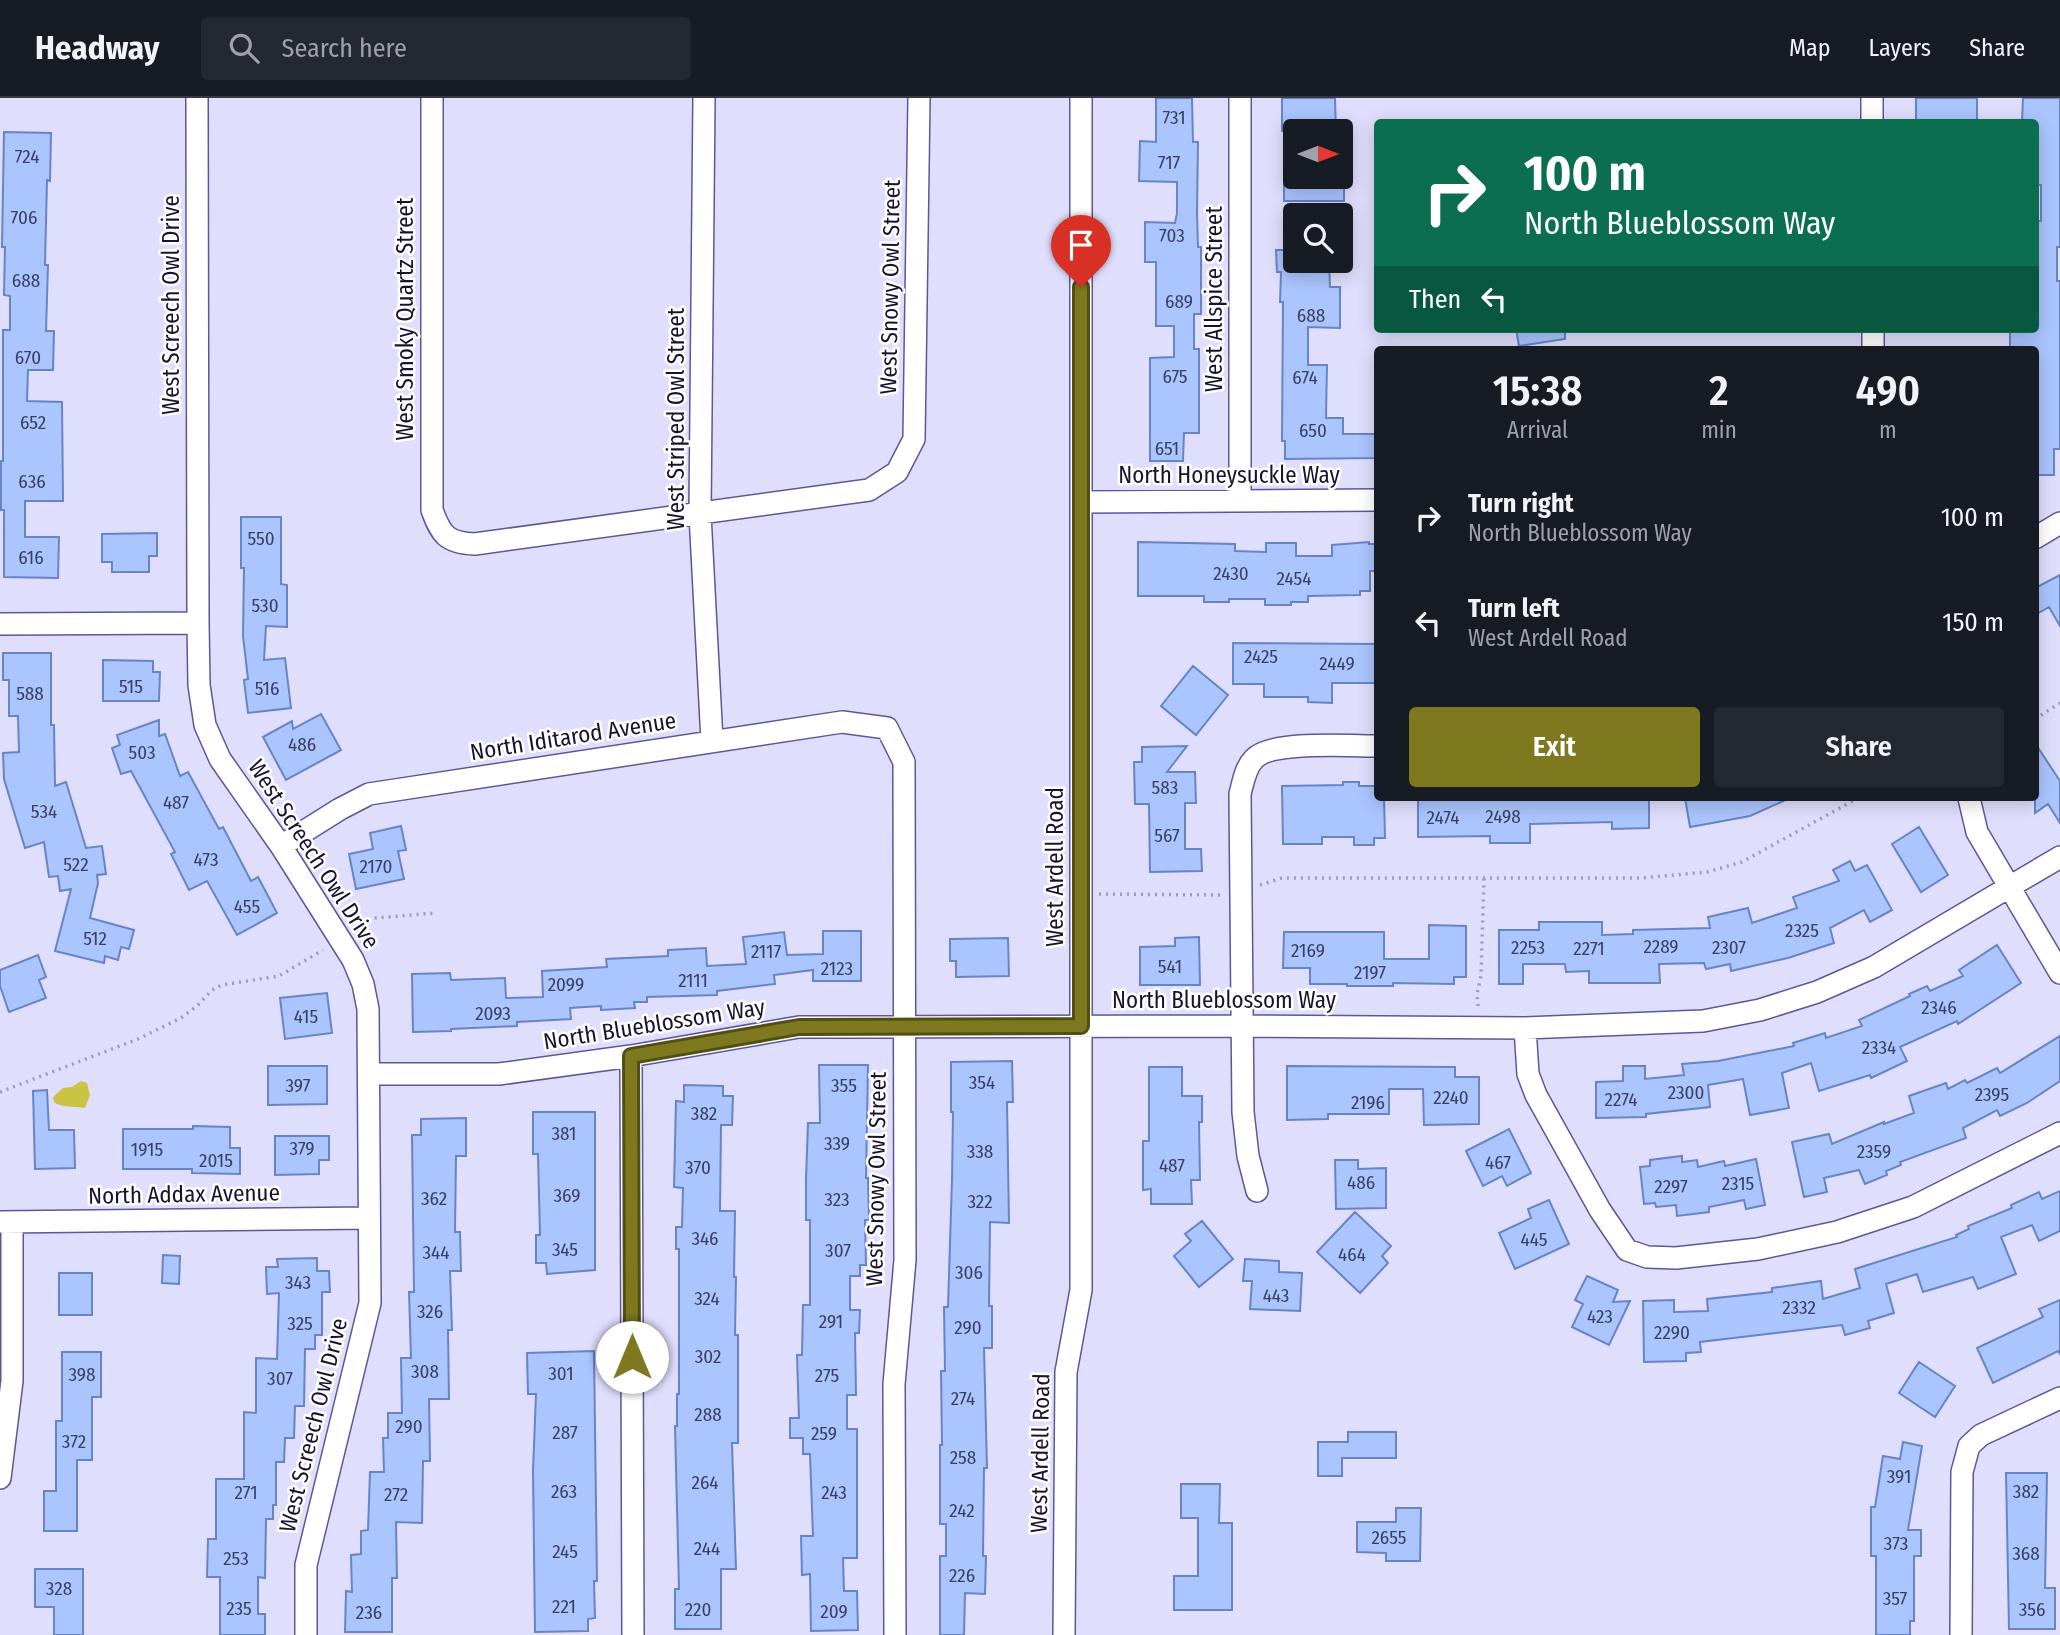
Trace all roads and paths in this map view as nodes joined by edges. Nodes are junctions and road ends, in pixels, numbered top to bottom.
1 (197, 98) edge
2 (432, 98) edge
3 (704, 98) edge
4 (919, 98) edge
5 (1081, 98) edge
6 (1240, 98) edge
7 (1872, 98) edge
8 (1872, 119) edge
9 (1374, 500) edge
10 (1240, 501) junction
11 (1082, 502) junction
12 (700, 514) junction
13 (2060, 523) edge
14 (2039, 536) edge
15 (198, 623) junction
16 (0, 624) edge
17 (2060, 704) edge
18 (2039, 717) edge
19 (887, 728) joint
20 (712, 741) junction
21 (1374, 746) edge
22 (1853, 801) edge
23 (1970, 801) edge
24 (281, 846) junction
25 (2060, 857) edge
26 (1484, 878) junction
27 (1258, 886) dead end
28 (2009, 888) junction
29 (1097, 894) dead end
30 (1227, 895) dead end
31 (435, 913) dead end
32 (339, 939) junction
33 (2060, 973) edge
34 (1478, 1006) dead end
35 (1081, 1026) junction
36 (1242, 1026) junction
37 (904, 1027) junction
38 (1525, 1028) junction
39 (631, 1056) junction
40 (369, 1074) junction
41 (0, 1092) edge
42 (2060, 1133) edge
43 (1257, 1191) dead end
44 (369, 1218) junction
45 (6, 1222) edge
46 (2060, 1398) edge
47 (0, 1478) edge
48 (306, 1635) edge
49 (633, 1635) edge
50 (895, 1635) edge
51 (1064, 1635) edge
52 (1961, 1635) edge

1 - 15 street, West Screech Owl Drive
2 - 12 street, West Smoky Quartz Street
3 - 12 street, West Striped Owl Street
4 - 12 street, West Snowy Owl Street
5 - 11 street, West Ardell Road
6 - 10 street, West Allspice Street
7 - 8 street
9 - 10 street, North Honeysuckle Way
10 - 11 street, North Honeysuckle Way
11 - 35 street, West Ardell Road
12 - 20 street, West Striped Owl Street
13 - 14 street
15 - 16 street
15 - 24 street, West Screech Owl Drive
17 - 18 path
19 - 20 street, North Iditarod Avenue
19 - 37 street, West Snowy Owl Street
20 - 24 street, North Iditarod Avenue
21 - 36 street
22 - 26 path
23 - 28 street
24 - 32 street, West Screech Owl Drive
25 - 28 street, North Blueblossom Way
26 - 27 path
26 - 34 path
28 - 33 street
28 - 38 street, North Blueblossom Way
29 - 30 path
31 - 32 path
32 - 40 street, West Screech Owl Drive
32 - 41 path
35 - 36 street, North Blueblossom Way
35 - 37 street, North Blueblossom Way
35 - 51 street, West Ardell Road
36 - 38 street, North Blueblossom Way
36 - 43 street
37 - 39 street, North Blueblossom Way
37 - 50 street, West Snowy Owl Street
38 - 42 street
39 - 40 street, North Blueblossom Way
39 - 49 street
40 - 44 street, West Screech Owl Drive
44 - 45 street, North Addax Avenue
44 - 48 street, West Screech Owl Drive
45 - 47 street
46 - 52 street

